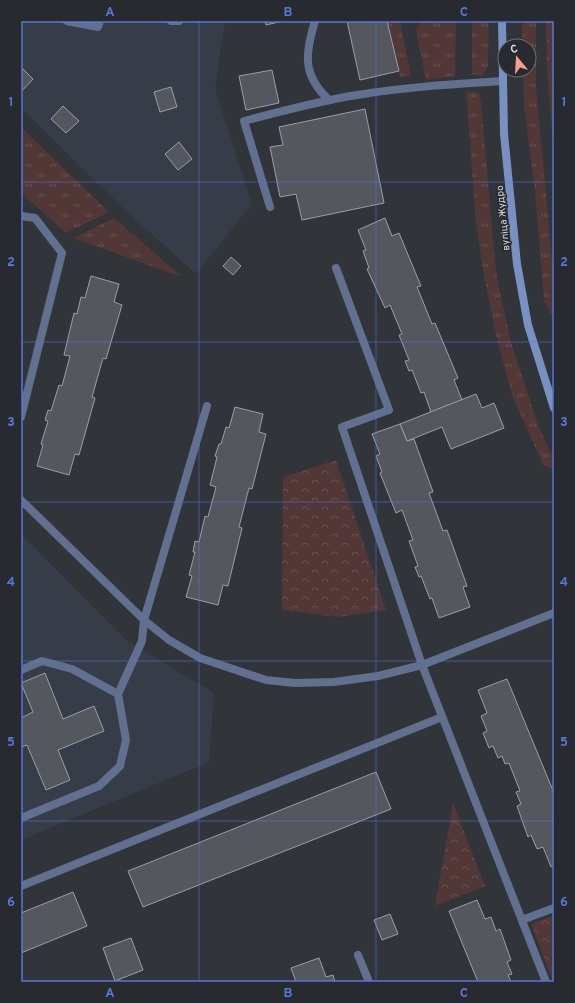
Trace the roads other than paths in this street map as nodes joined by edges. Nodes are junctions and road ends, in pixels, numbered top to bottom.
1 (67, 21) edge
2 (100, 21) edge
3 (171, 21) edge
4 (179, 21) edge
5 (315, 21) edge
6 (502, 21) edge
7 (503, 81) junction
8 (329, 100) junction
9 (270, 207) dead end
10 (21, 216) edge
11 (336, 268) dead end
12 (207, 406) dead end
13 (554, 408) edge
14 (21, 417) edge
15 (21, 500) edge
16 (554, 613) edge
17 (144, 620) junction
18 (422, 665) junction
19 (21, 670) edge
20 (118, 694) junction
21 (442, 717) junction
22 (21, 818) edge
23 (21, 886) edge
24 (554, 908) edge
25 (522, 920) junction
26 (358, 955) dead end
27 (369, 982) edge
28 (546, 982) edge

1 - 2 lane
3 - 4 lane
5 - 8 lane
6 - 7 main road, вуліца Жудро
7 - 8 lane
7 - 13 main road, вуліца Жудро
8 - 9 lane
10 - 14 lane
11 - 18 lane
12 - 17 lane
15 - 17 lane
16 - 18 lane
17 - 18 lane
17 - 20 lane
18 - 21 lane
19 - 20 lane
20 - 22 lane
21 - 23 lane
21 - 25 lane
24 - 25 lane
25 - 28 lane
26 - 27 lane

